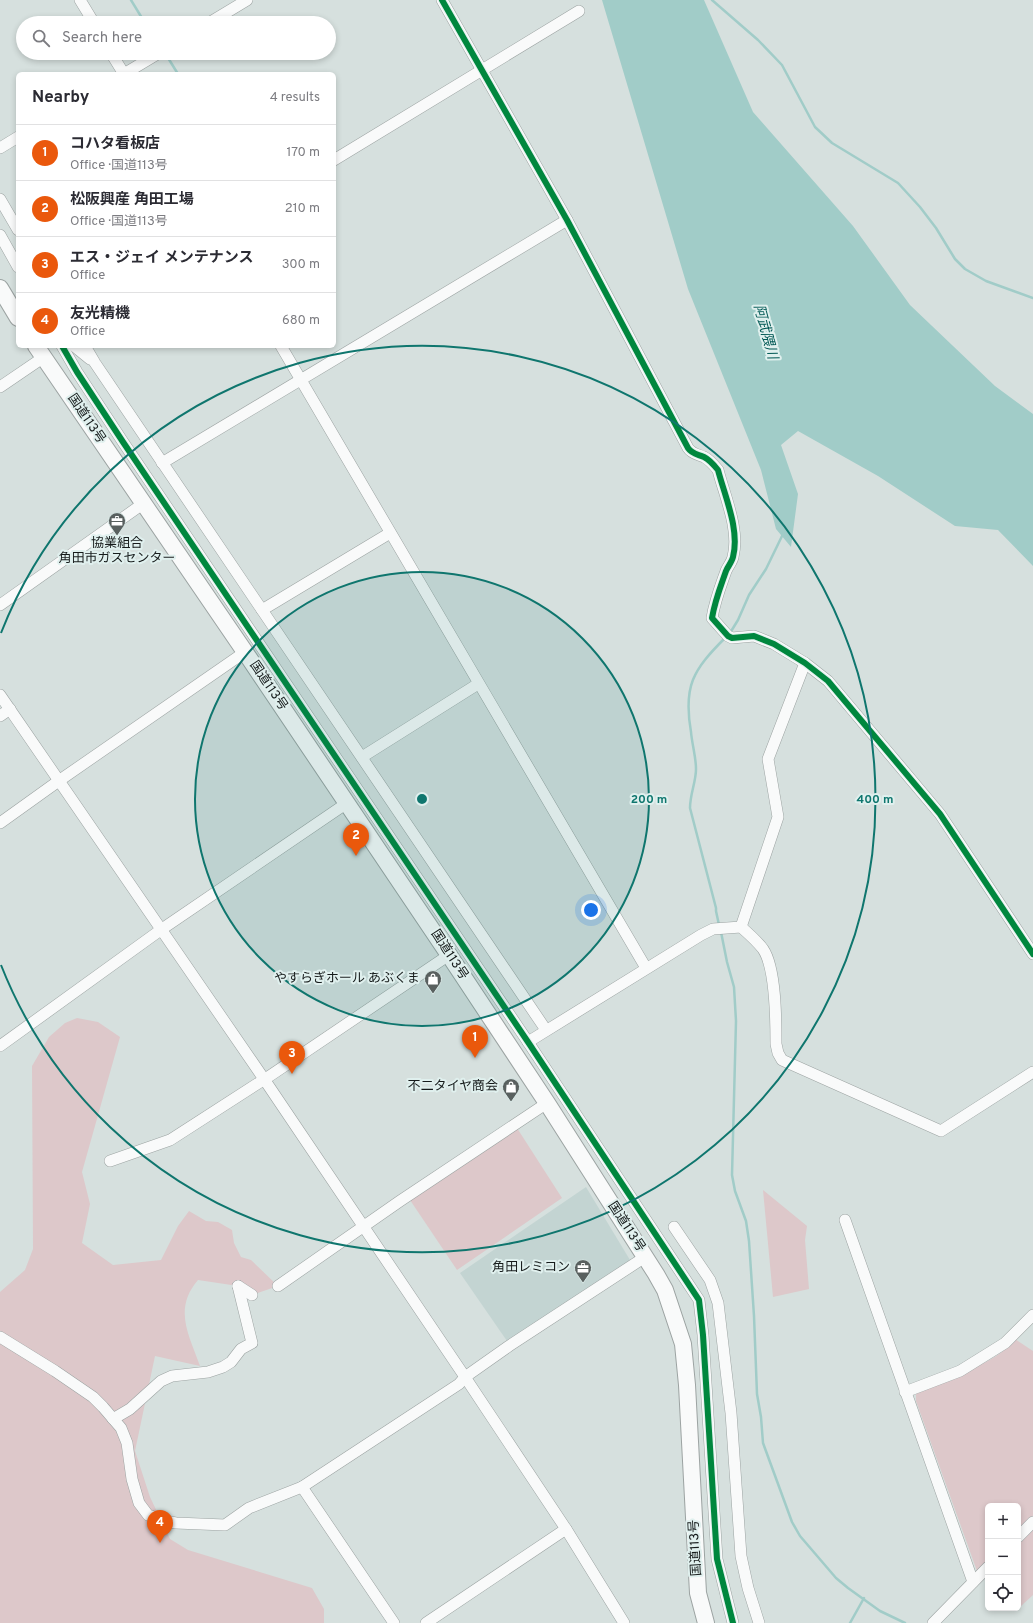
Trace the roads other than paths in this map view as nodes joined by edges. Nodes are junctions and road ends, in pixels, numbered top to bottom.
1 (80, 0) edge
2 (247, 0) edge
3 (442, 0) edge
4 (579, 11) dead end
5 (90, 16) edge
6 (221, 16) edge
7 (115, 60) edge
8 (147, 60) edge
9 (482, 71) junction
10 (123, 72) edge
11 (127, 72) edge
12 (16, 138) edge
13 (0, 148) edge
14 (336, 159) edge
15 (0, 200) edge
16 (567, 220) junction
17 (16, 227) edge
18 (0, 235) edge
19 (16, 263) edge
20 (0, 288) edge
21 (16, 315) edge
22 (63, 348) edge
23 (76, 348) edge
24 (86, 348) edge
25 (282, 348) edge
26 (40, 352) edge
27 (95, 363) junction
28 (301, 379) junction
29 (0, 387) edge
30 (162, 463) junction
31 (144, 503) junction
32 (390, 533) junction
33 (0, 605) edge
34 (262, 610) junction
35 (245, 652) junction
36 (805, 663) junction
37 (478, 684) junction
38 (0, 694) edge
39 (10, 709) junction
40 (0, 716) edge
41 (362, 757) junction
42 (60, 780) junction
43 (347, 803) junction
44 (0, 823) edge
45 (741, 927) junction
46 (162, 929) junction
47 (1033, 954) edge
48 (449, 955) junction
49 (646, 968) junction
50 (546, 1030) junction
51 (528, 1042) junction
52 (0, 1046) edge
53 (1033, 1072) edge
54 (264, 1079) junction
55 (547, 1103) junction
56 (110, 1161) dead end
57 (845, 1220) dead end
58 (364, 1227) junction
59 (674, 1227) dead end
60 (645, 1257) junction
61 (278, 1286) dead end
62 (252, 1295) dead end
63 (1033, 1315) edge
64 (0, 1337) edge
65 (465, 1377) junction
66 (905, 1392) junction
67 (114, 1419) junction
68 (302, 1487) junction
69 (1033, 1522) edge
70 (566, 1529) junction
71 (1021, 1534) edge
72 (985, 1570) edge
73 (973, 1582) junction
74 (394, 1623) edge
75 (426, 1623) edge
76 (624, 1623) edge
77 (706, 1623) edge
78 (733, 1623) edge
79 (759, 1623) edge
80 (933, 1623) edge

1 - 5 street
2 - 6 street
3 - 9 street
4 - 9 street
7 - 10 street
8 - 11 street
9 - 14 street
9 - 16 street
12 - 13 street
15 - 17 street
16 - 28 street
16 - 36 street
18 - 19 street
20 - 21 highway
22 - 51 street
23 - 27 street
24 - 27 street
25 - 28 street
26 - 29 street
26 - 31 highway, 国道113号
27 - 30 street
28 - 30 street
28 - 32 street
30 - 34 street
31 - 33 street
31 - 35 highway, 国道113号
32 - 34 street
32 - 37 street
34 - 41 street
35 - 42 street
35 - 43 highway, 国道113号
36 - 45 street
36 - 47 street
37 - 41 street
37 - 49 street
38 - 39 street
39 - 40 street
39 - 42 street
41 - 50 street
42 - 44 street
42 - 46 street
43 - 46 street
43 - 48 highway, 国道113号
45 - 49 street
45 - 53 street
46 - 52 street
46 - 54 street
48 - 54 street
48 - 55 highway, 国道113号
49 - 50 street
50 - 51 street
51 - 78 street
54 - 56 street
54 - 58 street
55 - 58 street
55 - 60 highway, 国道113号
57 - 66 street
58 - 61 street
58 - 65 street
59 - 79 street
60 - 65 street
60 - 77 highway, 国道113号
62 - 67 street
63 - 66 street
64 - 67 street
65 - 68 street
65 - 70 street
66 - 73 street
67 - 68 street
68 - 74 street
69 - 71 street
70 - 75 street
70 - 76 street
72 - 73 street
73 - 80 street

